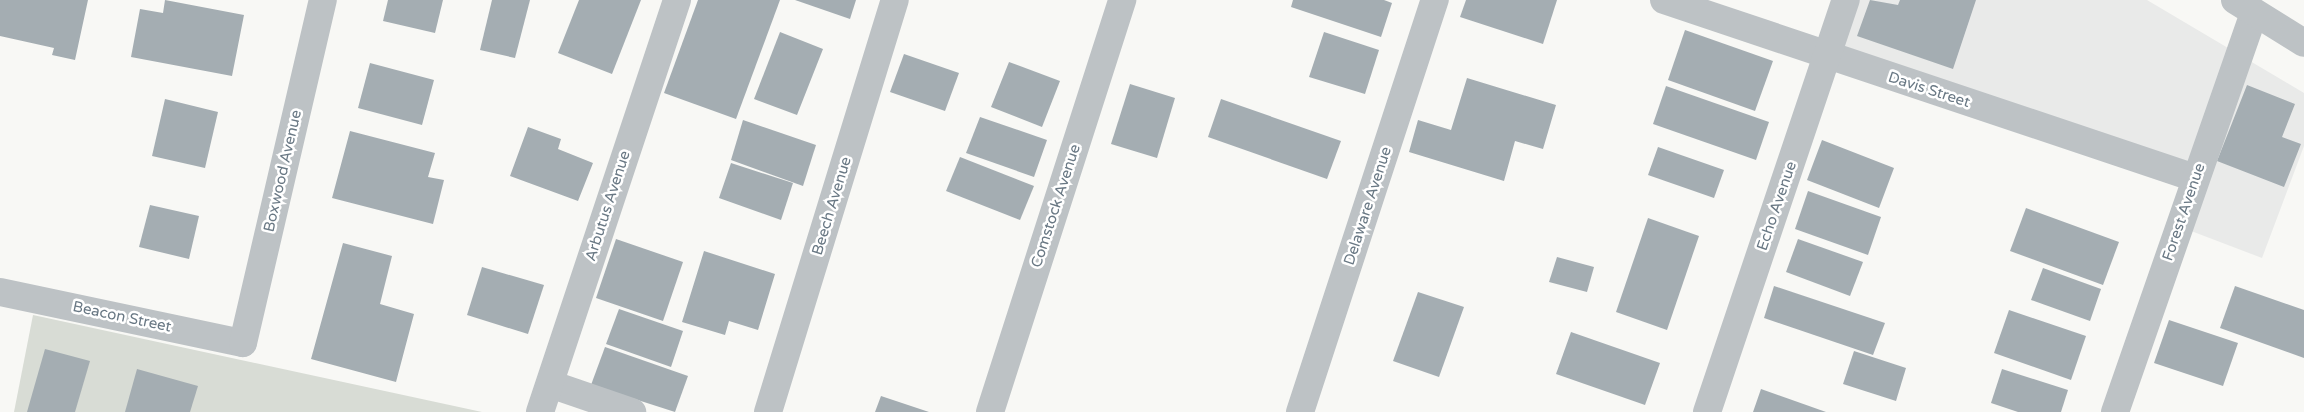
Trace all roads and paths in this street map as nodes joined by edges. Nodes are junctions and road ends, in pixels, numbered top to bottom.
1 (323, 0) edge
2 (677, 0) edge
3 (895, 0) edge
4 (1122, 0) edge
5 (1435, 0) edge
6 (1664, 0) edge
7 (1846, 0) edge
8 (2244, 6) edge
9 (2304, 43) edge
10 (1828, 56) junction
11 (2195, 178) junction
12 (0, 292) edge
13 (244, 343) joint
14 (550, 384) junction
15 (540, 412) edge
16 (632, 412) edge
17 (768, 412) edge
18 (990, 412) edge
19 (1300, 412) edge
20 (1707, 412) edge
21 (2115, 412) edge

1 - 13 street, Boxwood Avenue
2 - 14 street, Arbutus Avenue
3 - 17 street, Beech Avenue
4 - 18 street, Comstock Avenue
5 - 19 street, Delaware Avenue
6 - 10 street, Davis Street
7 - 10 street, Echo Avenue
8 - 9 street
8 - 11 street, Forest Avenue
10 - 11 street, Davis Street
10 - 20 street, Echo Avenue
11 - 21 street, Forest Avenue
12 - 13 street, Beacon Street
14 - 15 street, Arbutus Avenue
14 - 16 street

